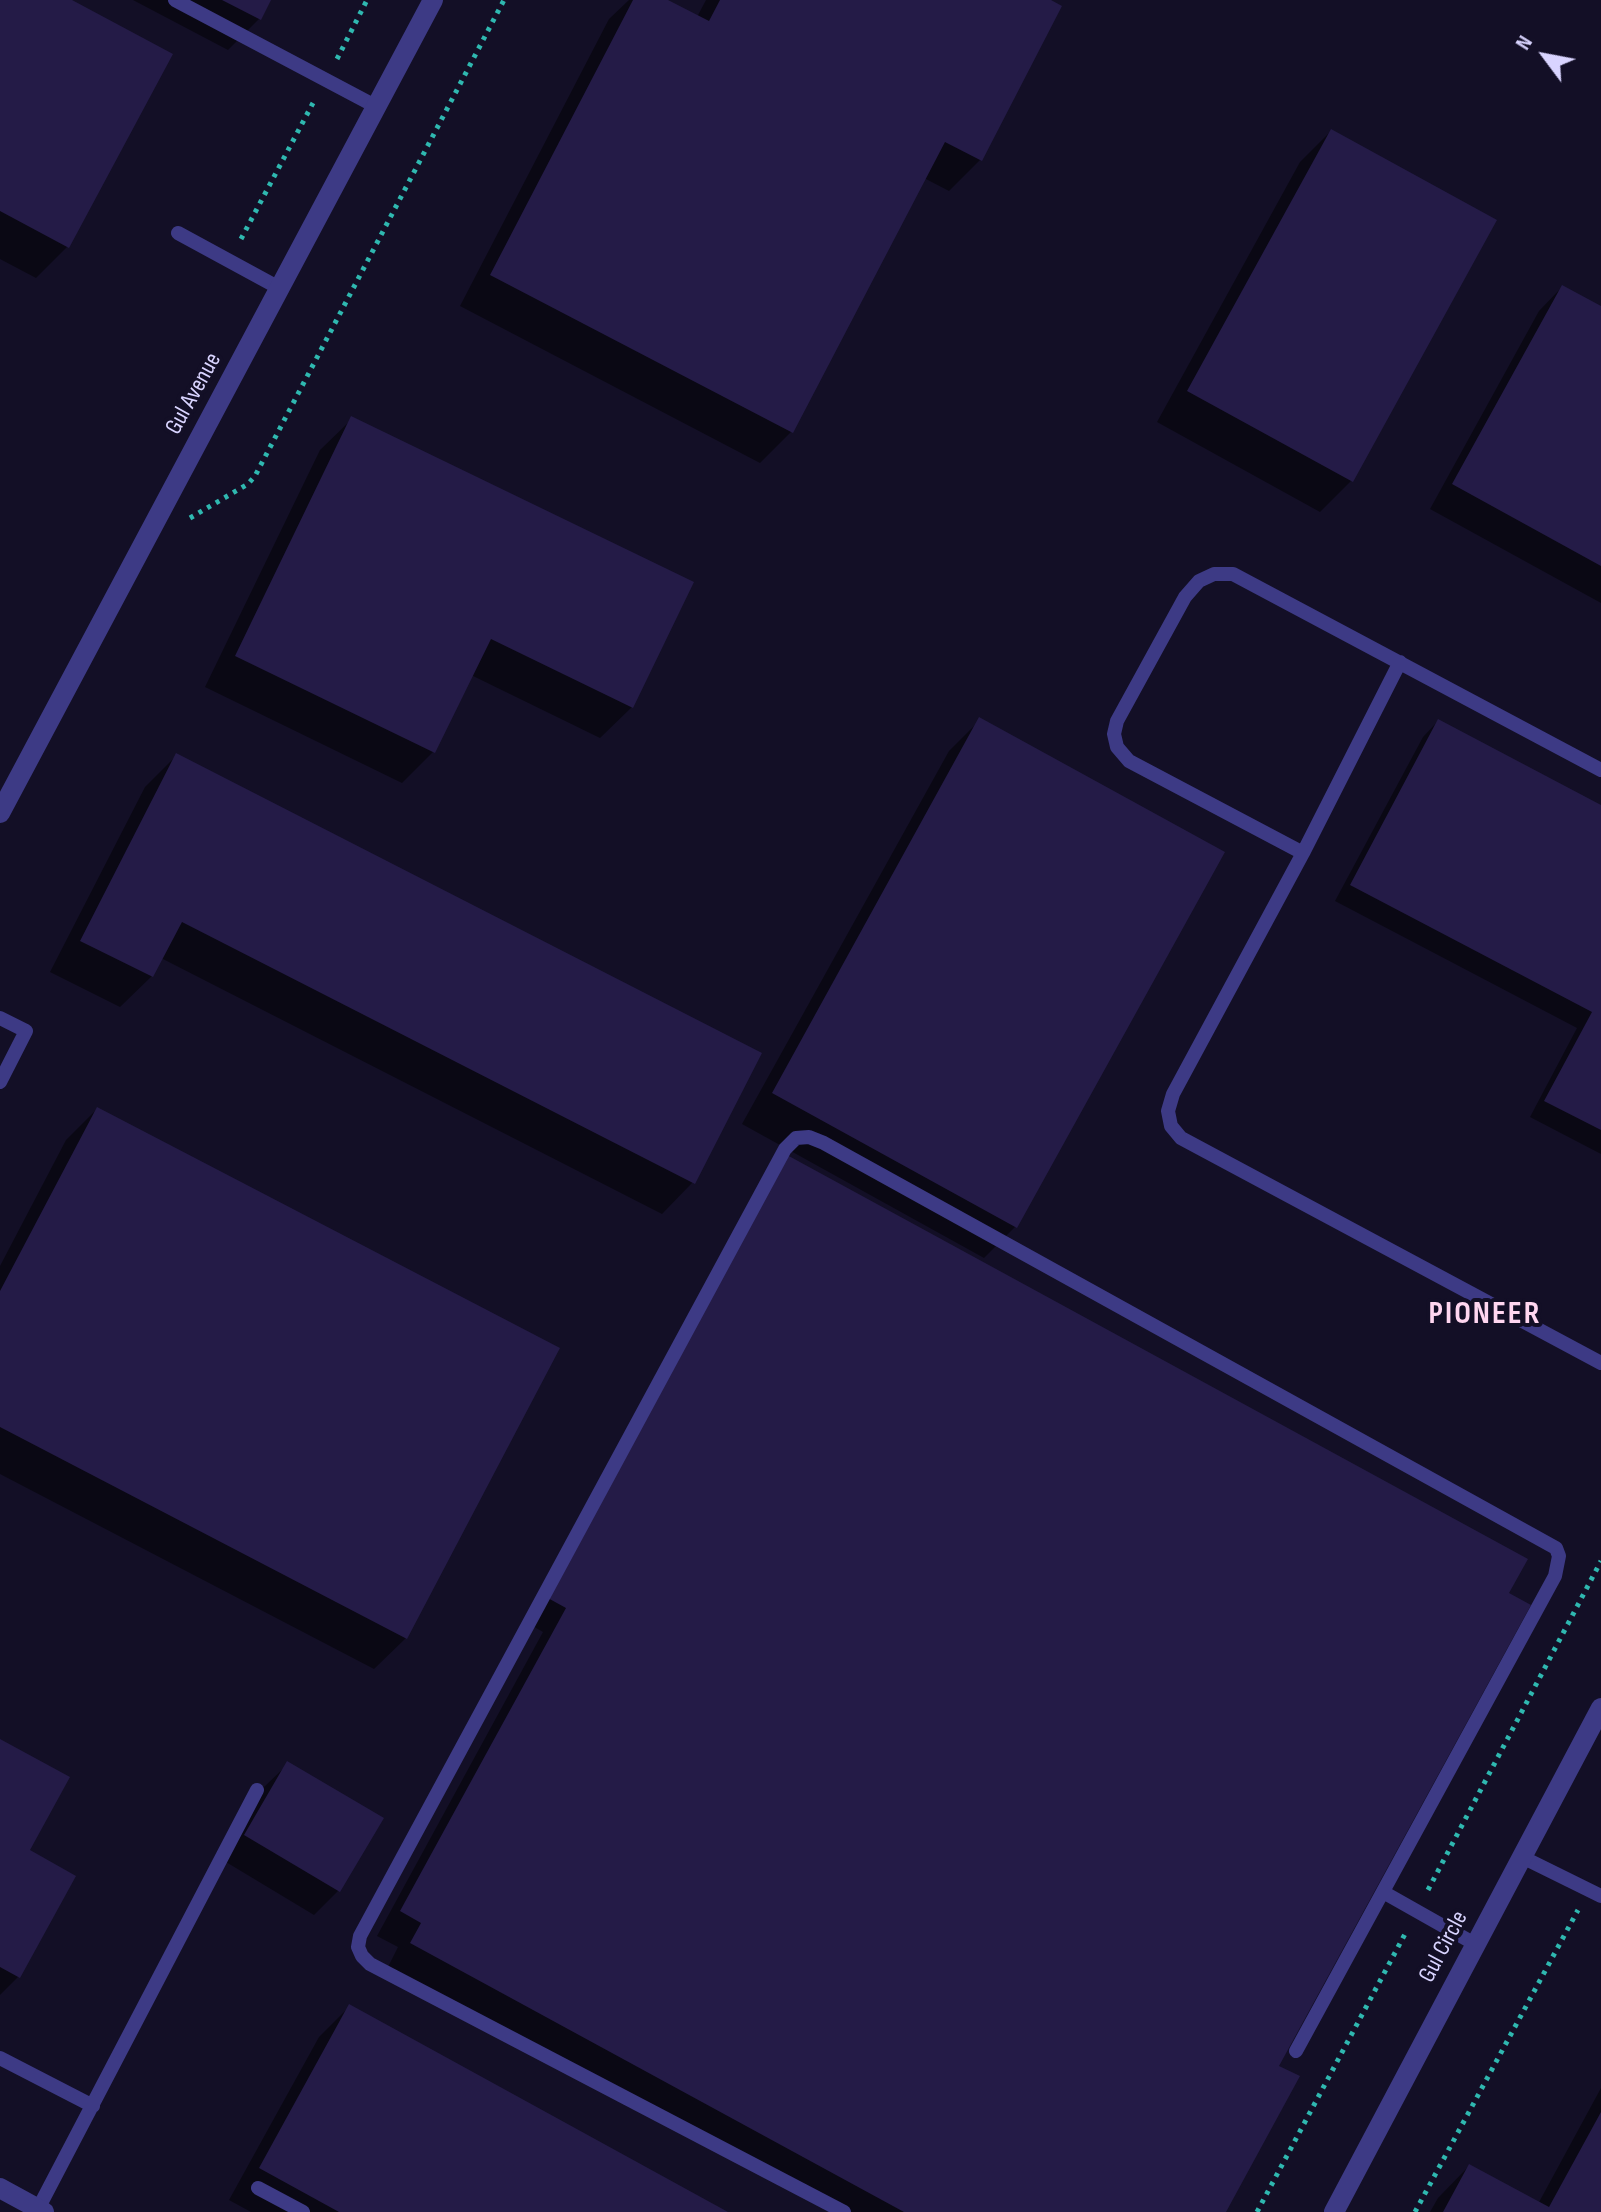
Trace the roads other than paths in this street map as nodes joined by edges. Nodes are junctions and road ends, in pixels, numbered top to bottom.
1 (175, 0) edge
2 (433, 0) edge
3 (377, 107) junction
4 (178, 233) dead end
5 (281, 289) junction
6 (1400, 662) junction
7 (1601, 770) edge
8 (0, 813) edge
9 (1303, 853) junction
10 (0, 1018) edge
11 (0, 1082) edge
12 (1601, 1363) edge
13 (1601, 1708) edge
14 (257, 1790) dead end
15 (1522, 1857) junction
16 (1383, 1892) junction
17 (1595, 1893) edge
18 (1475, 1944) junction
19 (1296, 2051) dead end
20 (0, 2058) edge
21 (93, 2106) junction
22 (0, 2188) edge
23 (258, 2188) dead end
24 (41, 2210) edge
25 (303, 2212) edge
26 (844, 2212) edge
27 (1334, 2212) edge

1 - 3 lane
2 - 3 street, Gul Avenue
3 - 5 street, Gul Avenue
4 - 5 lane
5 - 8 street, Gul Avenue
6 - 7 lane
6 - 9 lane
6 - 9 lane
9 - 12 lane
10 - 11 lane
13 - 15 street, Gul Circle
14 - 21 lane
15 - 17 lane
15 - 18 street, Gul Circle
16 - 18 lane
16 - 19 lane
16 - 26 lane
18 - 27 street, Gul Circle
20 - 21 lane
21 - 24 lane
22 - 24 street
23 - 25 lane

